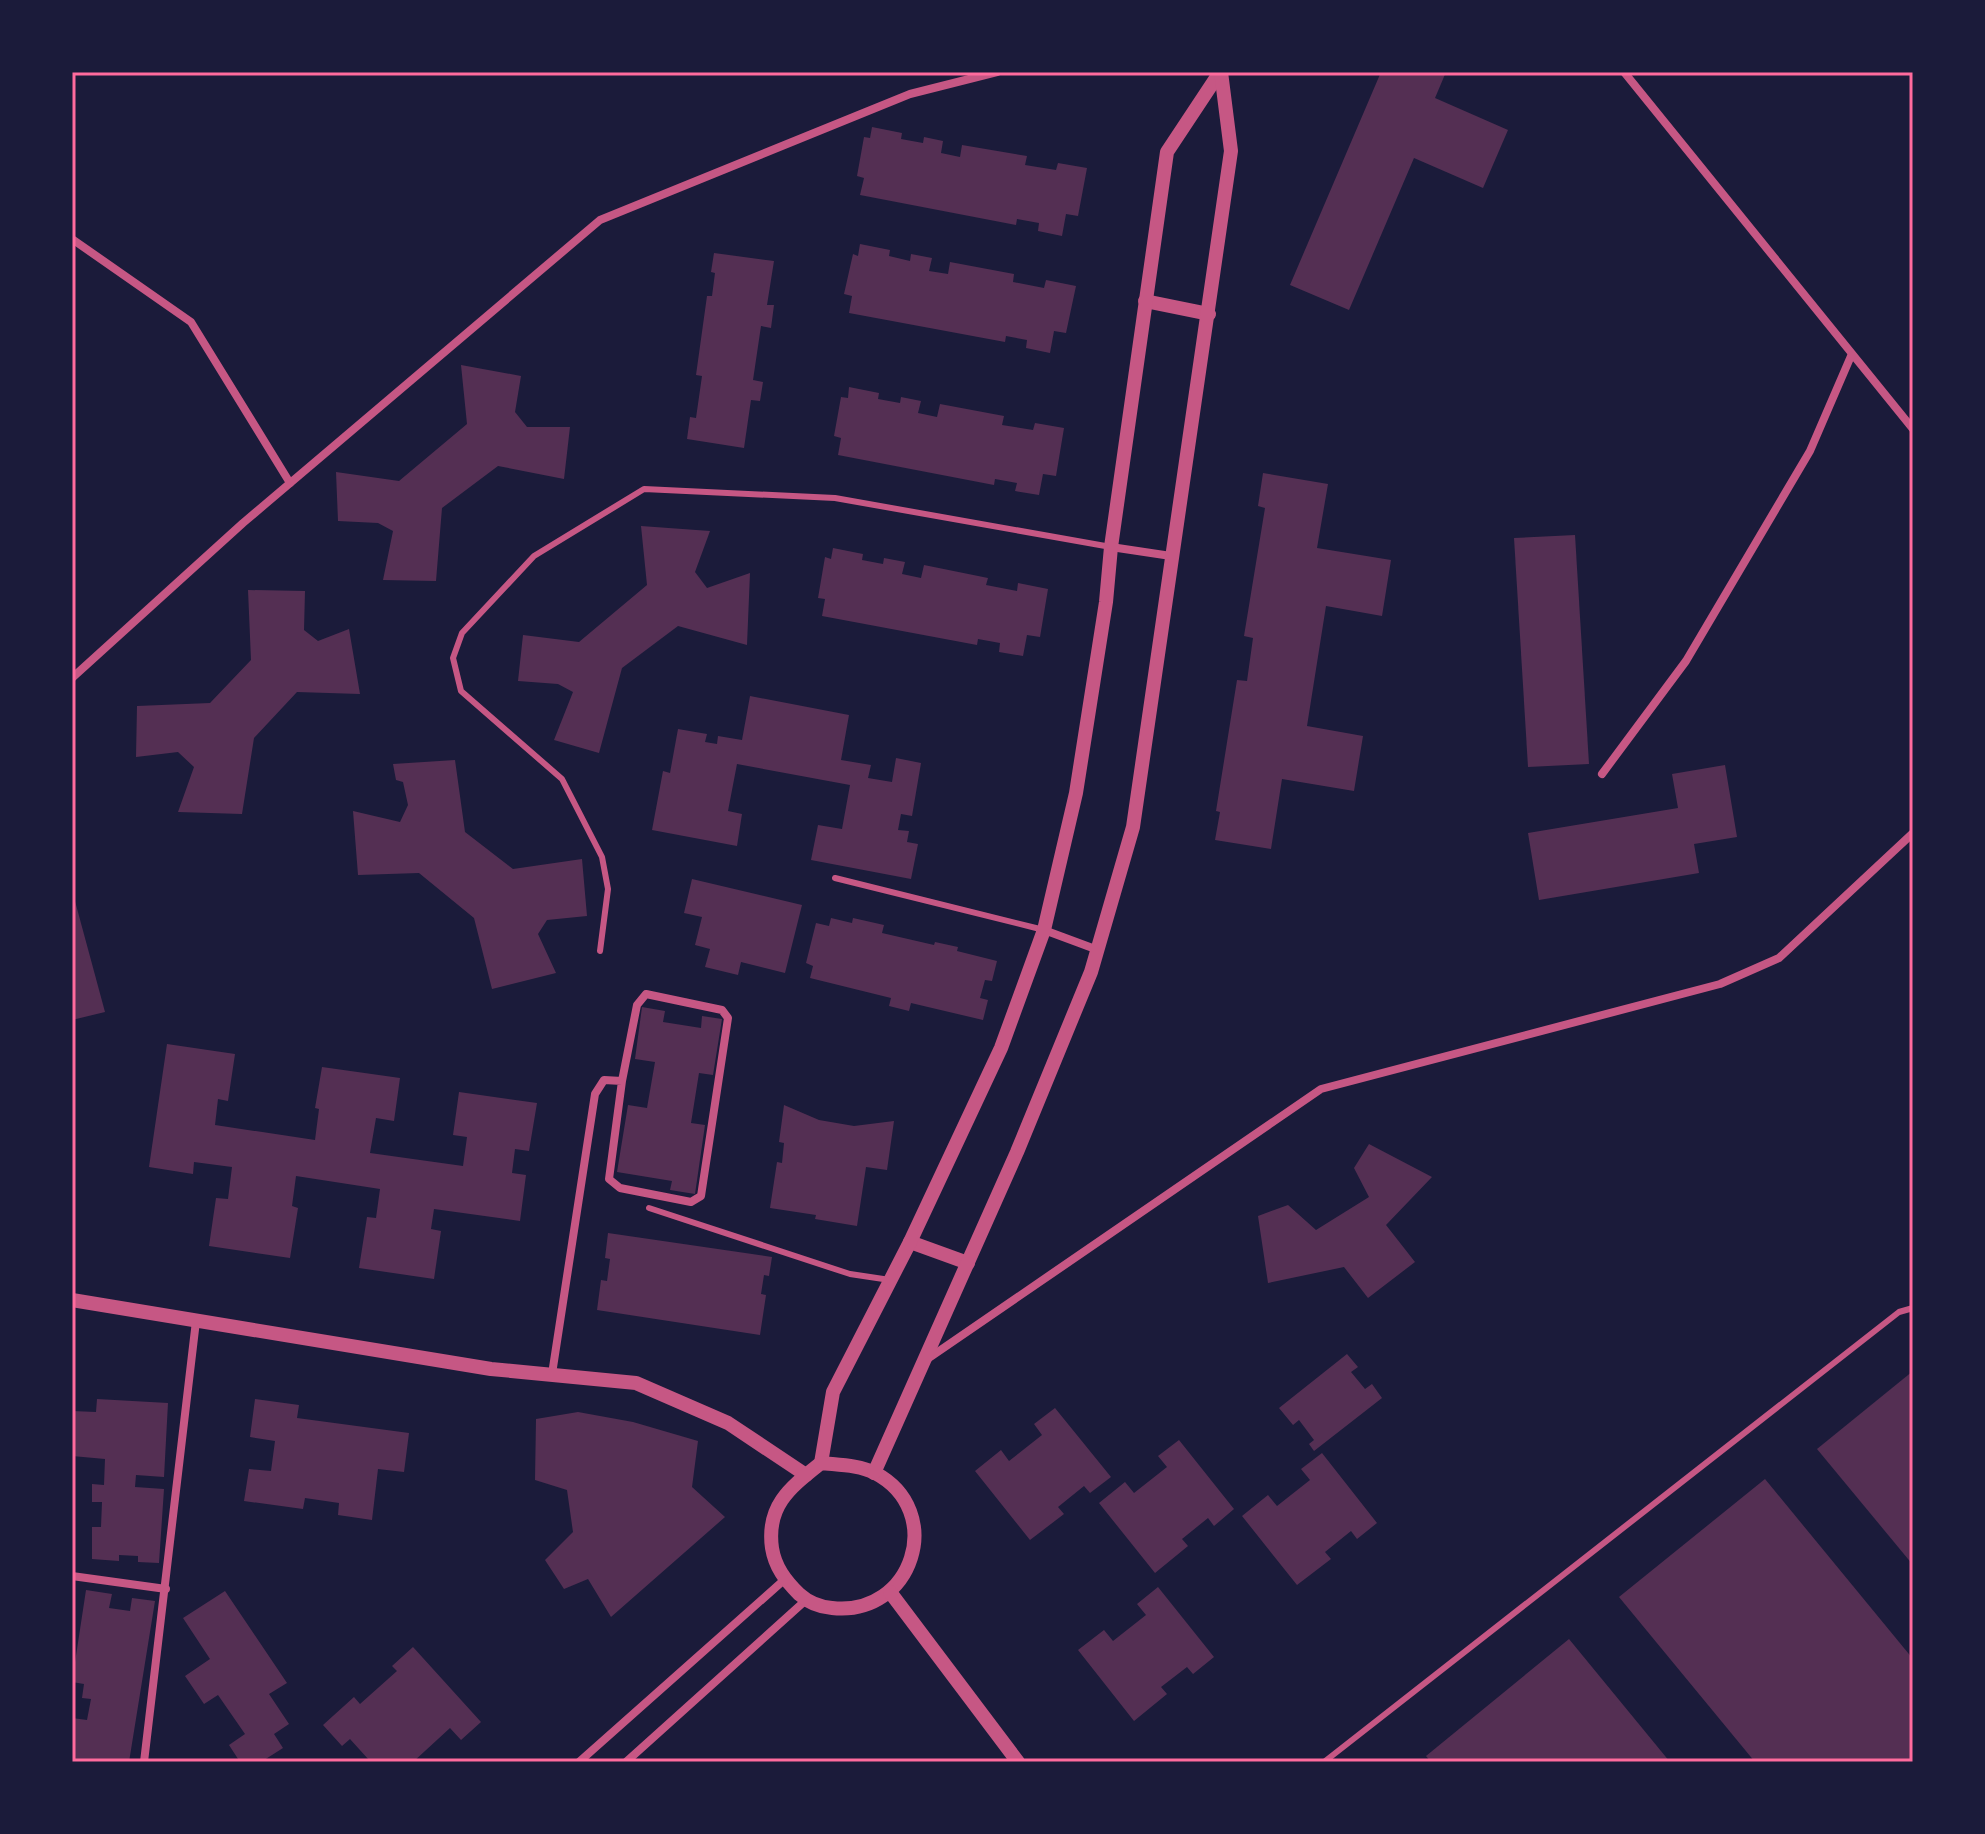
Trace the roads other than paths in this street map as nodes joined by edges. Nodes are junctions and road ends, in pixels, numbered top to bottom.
1 (997, 72) edge
2 (1221, 72) edge
3 (1624, 72) edge
4 (72, 239) edge
5 (1145, 301) junction
6 (1209, 314) junction
7 (1851, 356) junction
8 (1913, 429) edge
9 (290, 483) junction
10 (1111, 547) junction
11 (1171, 556) junction
12 (72, 678) edge
13 (1602, 774) dead end
14 (1913, 833) edge
15 (835, 878) dead end
16 (1044, 930) junction
17 (1098, 950) junction
18 (600, 951) dead end
19 (622, 1081) junction
20 (649, 1208) dead end
21 (910, 1242) junction
22 (968, 1263) junction
23 (891, 1280) junction
24 (72, 1300) edge
25 (1913, 1308) edge
26 (196, 1321) junction
27 (926, 1360) junction
28 (552, 1374) junction
29 (821, 1463) junction
30 (874, 1473) junction
31 (806, 1475) junction
32 (72, 1576) edge
33 (784, 1580) junction
34 (166, 1589) junction
35 (890, 1592) junction
36 (806, 1600) junction
37 (144, 1762) edge
38 (579, 1762) edge
39 (626, 1762) edge
40 (1018, 1762) edge
41 (1324, 1762) edge

1 - 9 street
2 - 5 street
2 - 6 street
3 - 7 street
4 - 9 street
5 - 6 street
5 - 10 street
6 - 11 street
7 - 8 street
7 - 13 street
9 - 12 street
10 - 11 street
10 - 16 street
10 - 18 lane
11 - 17 street
14 - 27 street
15 - 16 lane
16 - 17 street
16 - 21 street
17 - 22 street
19 - 19 street
19 - 28 street
20 - 23 lane
21 - 22 street
21 - 23 street
22 - 27 street
23 - 29 street
24 - 26 street
25 - 41 lane
26 - 28 street
26 - 34 street
27 - 30 street
28 - 31 street
29 - 30 street
29 - 31 street
30 - 35 street
31 - 33 street
32 - 34 street
33 - 36 street
33 - 38 street
34 - 37 street
35 - 36 street
35 - 40 street
36 - 39 street

